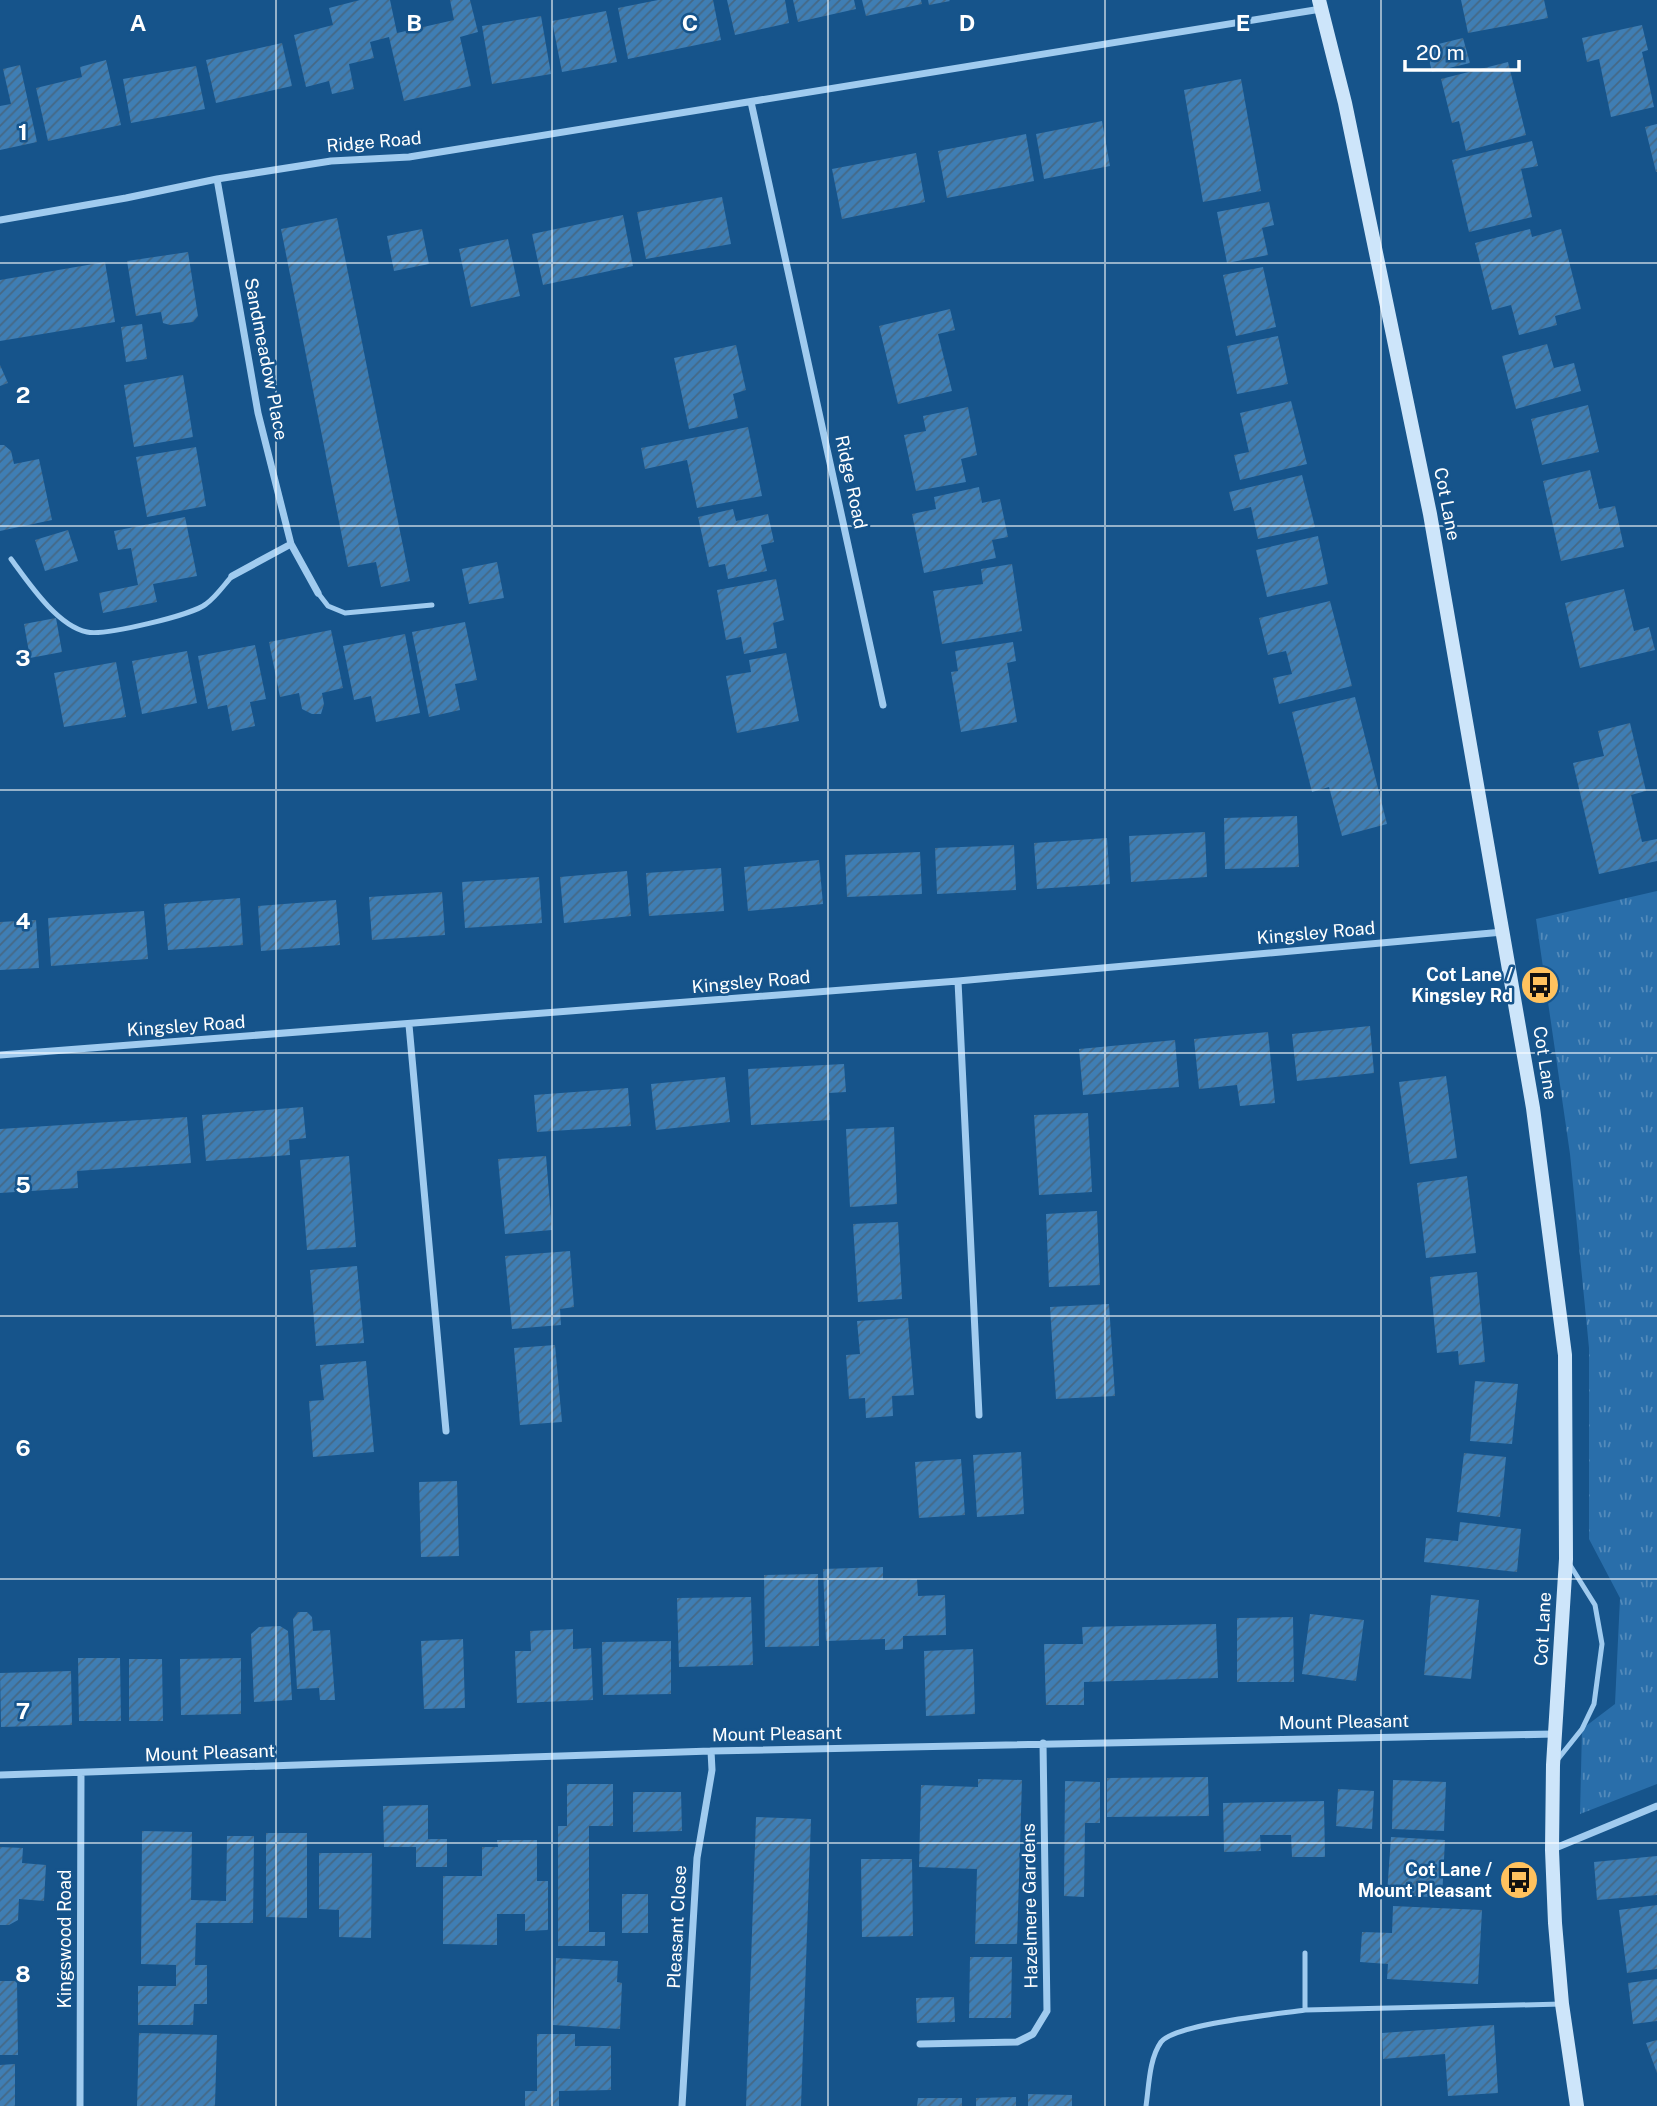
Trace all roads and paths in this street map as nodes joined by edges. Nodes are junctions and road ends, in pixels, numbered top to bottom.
1 (1320, 4) edge
2 (751, 102) junction
3 (217, 179) junction
4 (0, 220) edge
5 (291, 544) junction
6 (11, 559) dead end
7 (232, 576) joint
8 (318, 593) joint
9 (432, 605) dead end
10 (883, 705) dead end
11 (1504, 932) junction
12 (958, 981) junction
13 (408, 1025) junction
14 (0, 1055) edge
15 (979, 1415) dead end
16 (446, 1431) dead end
17 (1566, 1559) junction
18 (1556, 1734) junction
19 (1043, 1743) junction
20 (711, 1751) junction
21 (1553, 1765) junction
22 (81, 1773) junction
23 (0, 1775) edge
24 (1657, 1806) edge
25 (1552, 1850) junction
26 (1305, 1953) dead end
27 (1562, 2004) junction
28 (1305, 2010) junction
29 (920, 2044) dead end
30 (80, 2106) edge
31 (682, 2106) edge
32 (1146, 2106) edge
33 (1577, 2106) edge

1 - 2 street, Ridge Road
1 - 11 street, Cot Lane
2 - 3 street, Ridge Road
2 - 10 street, Ridge Road
3 - 4 street, Ridge Road
3 - 5 street, Sandmeadow Place
5 - 7 street
5 - 8 street, Sandmeadow Place
6 - 7 lane
8 - 9 lane
11 - 12 street, Kingsley Road
11 - 17 street, Cot Lane
12 - 13 street, Kingsley Road
12 - 15 street
13 - 14 street, Kingsley Road
13 - 16 street
17 - 18 street, Cot Lane
17 - 21 lane
18 - 19 street, Mount Pleasant
18 - 21 street, Cot Lane
19 - 20 street, Mount Pleasant
19 - 29 street, Hazelmere Gardens
20 - 22 street, Mount Pleasant
20 - 31 street, Pleasant Close
21 - 25 street, Cot Lane
22 - 23 street, Mount Pleasant
22 - 30 street, Kingswood Road
24 - 25 street
25 - 27 street, Cot Lane
26 - 28 lane
27 - 28 lane
27 - 33 street, Cot Lane
28 - 32 lane

